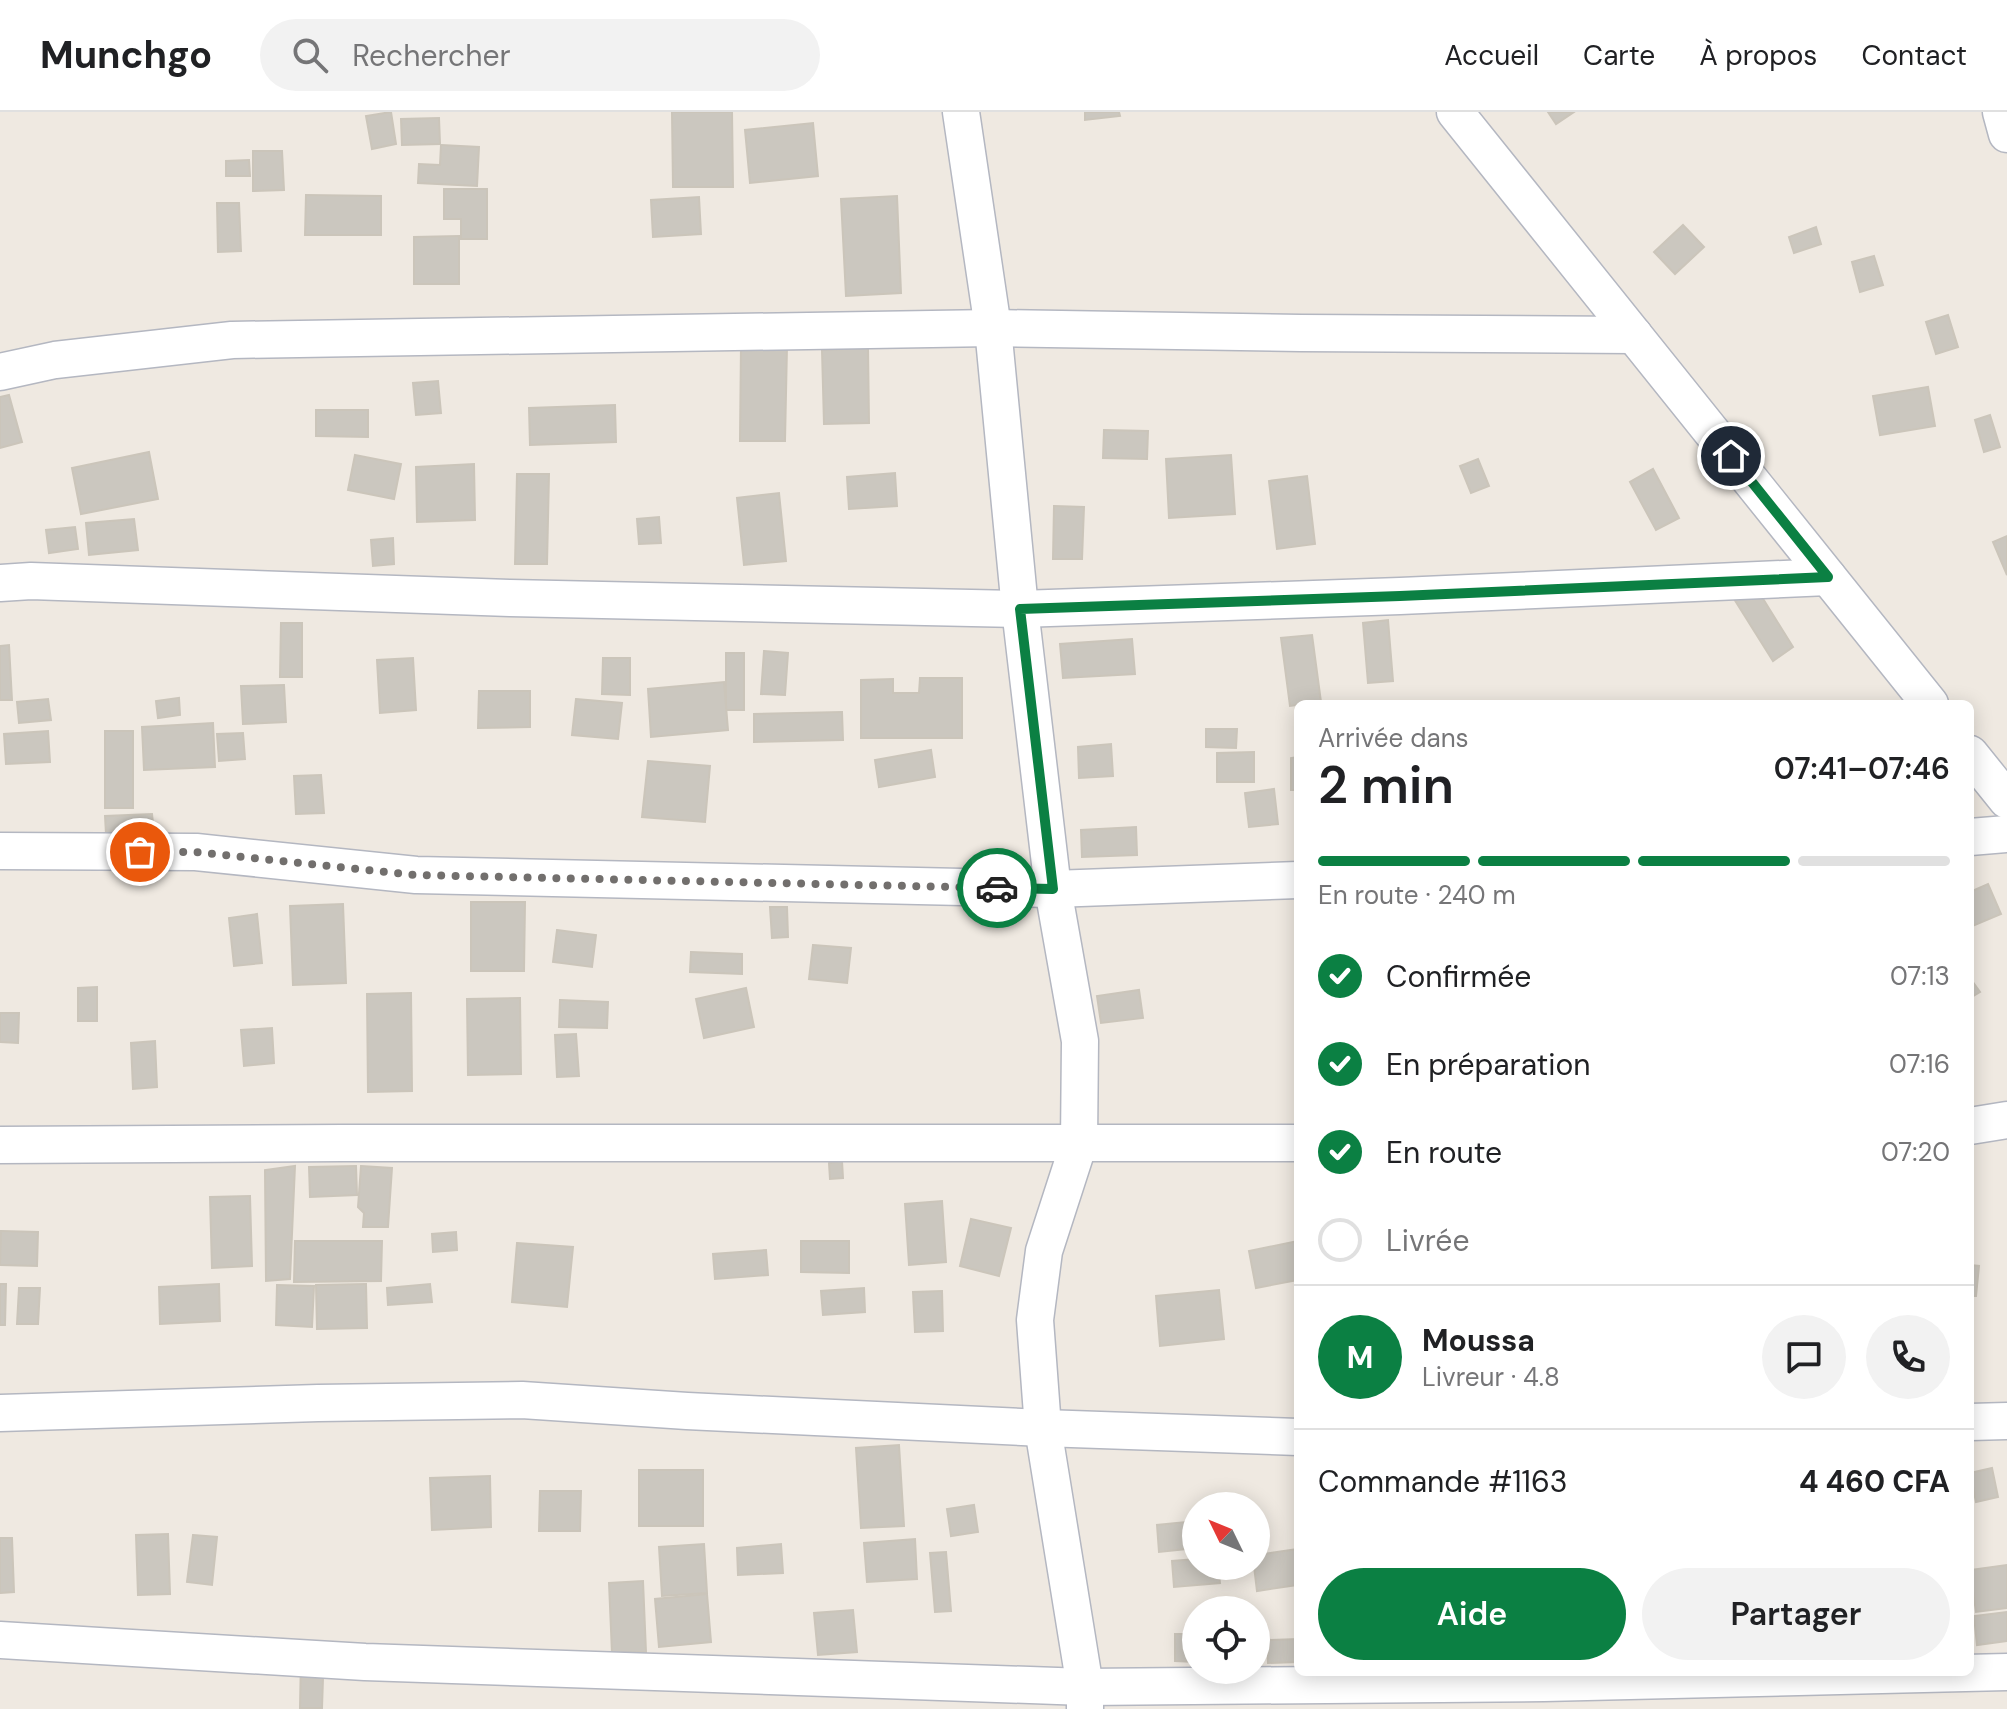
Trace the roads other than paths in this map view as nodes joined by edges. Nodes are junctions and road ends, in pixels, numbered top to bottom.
1 (961, 112) edge
2 (1455, 112) edge
3 (2001, 112) edge
4 (2007, 134) edge
5 (993, 328) junction
6 (1634, 335) junction
7 (0, 372) edge
8 (1828, 577) junction
9 (0, 583) edge
10 (1020, 609) junction
11 (1927, 700) edge
12 (1974, 759) edge
13 (2007, 800) edge
14 (2007, 834) edge
15 (1974, 837) edge
16 (0, 851) edge
17 (1294, 880) edge
18 (1053, 889) junction
19 (2007, 1120) edge
20 (1974, 1125) edge
21 (1079, 1143) junction
22 (1294, 1143) edge
23 (0, 1145) edge
24 (0, 1413) edge
25 (2007, 1421) edge
26 (1974, 1422) edge
27 (1043, 1428) junction
28 (1294, 1437) edge
29 (0, 1640) edge
30 (2007, 1672) edge
31 (1974, 1673) edge
32 (1839, 1676) edge
33 (1085, 1698) edge

1 - 5 street
2 - 6 street
3 - 4 street
5 - 6 street
5 - 7 street
5 - 10 street
6 - 8 street
8 - 10 street
8 - 11 street
9 - 10 street
10 - 18 street
12 - 13 street
14 - 15 street
16 - 18 street
17 - 18 street
18 - 21 street
19 - 20 street
21 - 22 street
21 - 23 street
21 - 27 street
24 - 27 street
25 - 26 street
27 - 28 street
27 - 33 street
29 - 33 street
30 - 31 street
32 - 33 street

